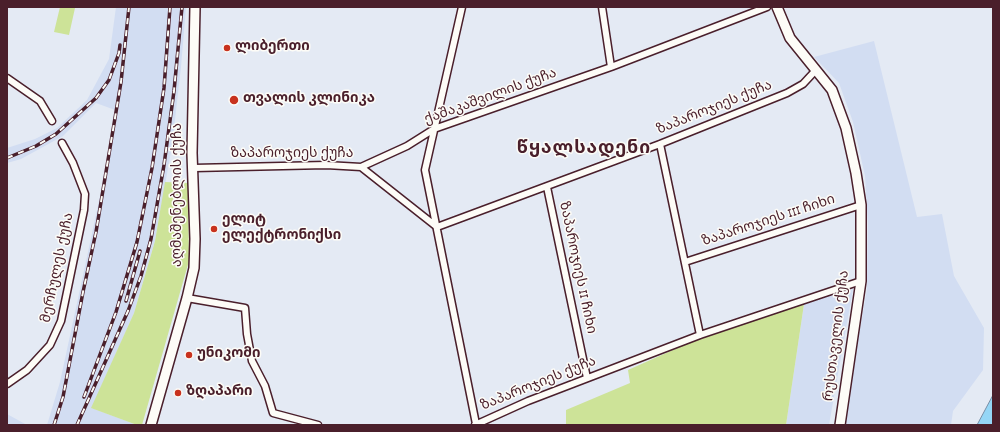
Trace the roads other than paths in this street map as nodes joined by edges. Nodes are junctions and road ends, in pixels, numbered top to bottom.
1 (195, 7) edge
2 (462, 7) edge
3 (602, 7) edge
4 (767, 7) edge
5 (777, 7) edge
6 (611, 67) junction
7 (816, 70) junction
8 (7, 78) edge
9 (52, 121) dead end
10 (434, 129) junction
11 (62, 142) dead end
12 (660, 144) junction
13 (361, 167) junction
14 (194, 168) junction
15 (547, 187) junction
16 (861, 205) junction
17 (437, 227) junction
18 (685, 262) junction
19 (861, 281) junction
20 (188, 298) junction
21 (700, 335) junction
22 (587, 378) junction
23 (7, 384) edge
24 (475, 424) edge
25 (151, 425) edge
26 (318, 425) edge
27 (840, 425) edge

1 - 14 street, აღმაშენებლის ქუჩა
2 - 10 street
3 - 6 street
4 - 6 street, ქაშაკაშვილის ქუჩა
5 - 7 street, რუსთაველის ქუჩა
6 - 10 street, ქაშაკაშვილის ქუჩა
7 - 12 street, ზაპაროჯიეს ქუჩა
7 - 16 street, რუსთაველის ქუჩა
8 - 9 street
10 - 13 street, ქაშაკაშვილის ქუჩა
10 - 17 street
11 - 23 street, მერჩულეს ქუჩა
12 - 15 street, ზაპაროჯიეს ქუჩა
12 - 18 street, ზაპაროჯიეს III ჩიხი
13 - 14 street, ზაპაროჯიეს ქუჩა
13 - 17 street, ზაპაროჯიეს ქუჩა
14 - 20 street, აღმაშენებლის ქუჩა
15 - 17 street, ზაპაროჯიეს ქუჩა
15 - 22 street, ზაპაროჯიეს II ჩიხი
16 - 18 street, ზაპაროჯიეს III ჩიხი
16 - 19 street, რუსთაველის ქუჩა
17 - 24 street
18 - 21 street, ზაპაროჯიეს III ჩიხი
19 - 21 street, ზაპაროჯიეს ქუჩა
19 - 27 street, რუსთაველის ქუჩა
20 - 25 street, აღმაშენებლის ქუჩა
20 - 26 street
21 - 22 street, ზაპაროჯიეს ქუჩა
22 - 24 street, ზაპაროჯიეს ქუჩა

